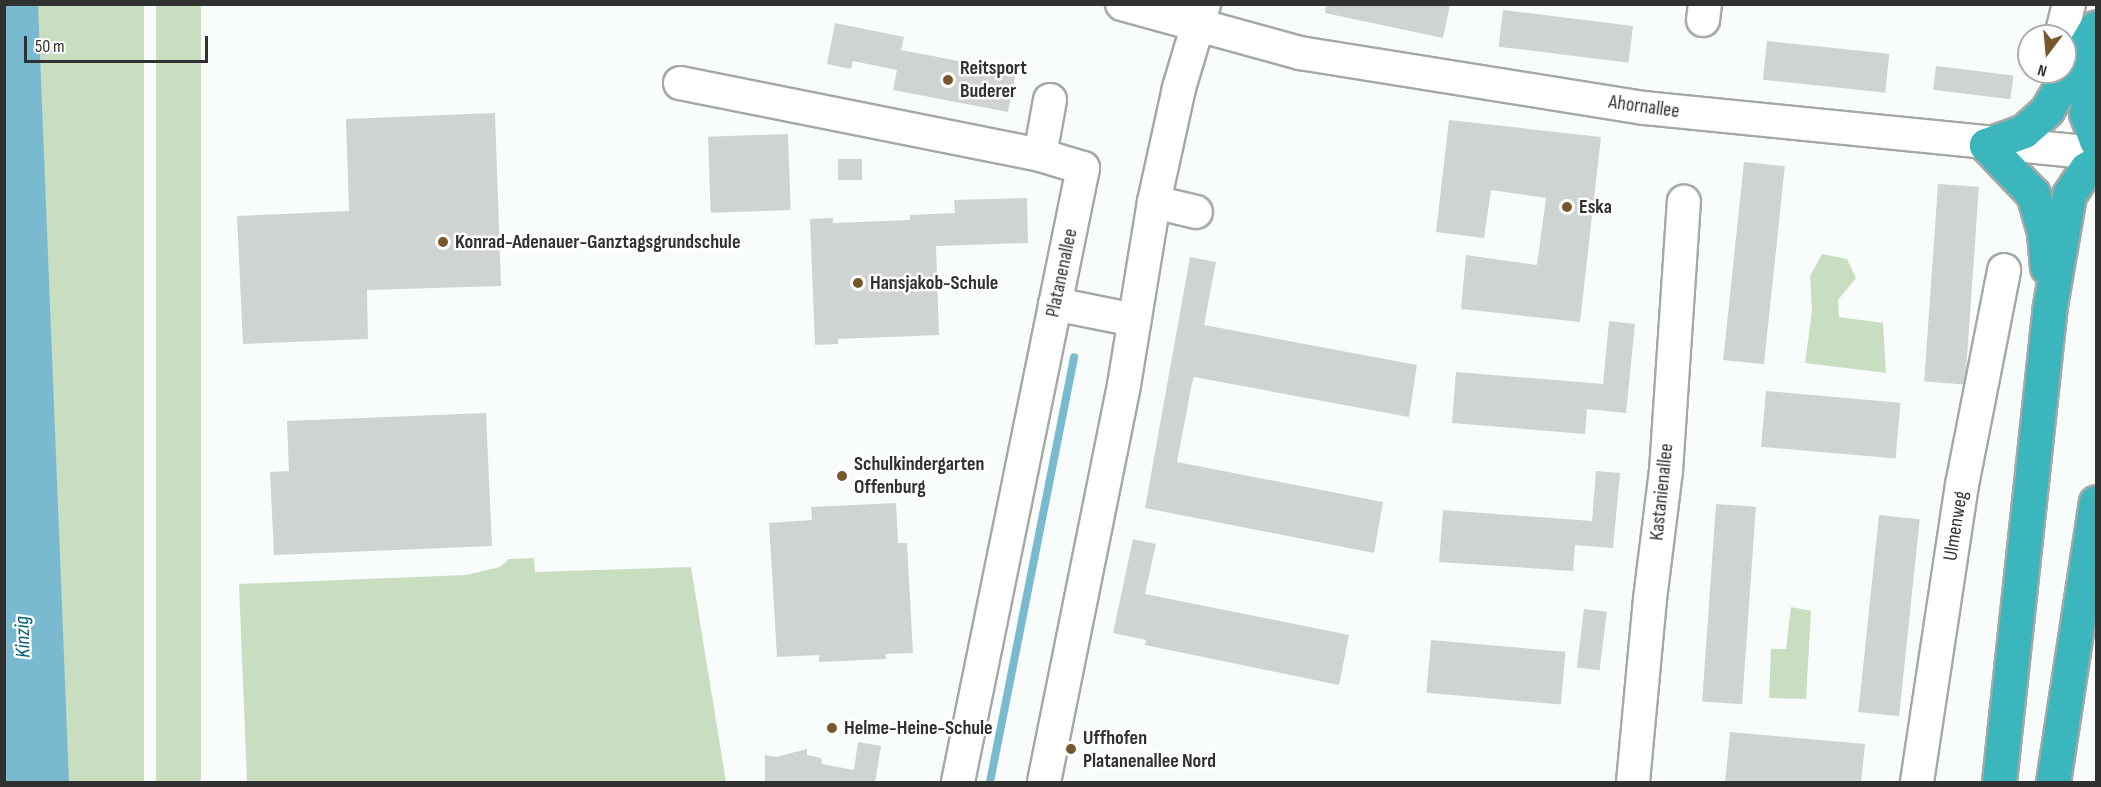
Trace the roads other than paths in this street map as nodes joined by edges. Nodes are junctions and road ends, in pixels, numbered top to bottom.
1 (1122, 4) edge
2 (2069, 4) edge
3 (1200, 16) edge
4 (2064, 24) edge
5 (2097, 27) edge
6 (2097, 33) edge
7 (680, 83) dead end
8 (1050, 100) dead end
9 (2097, 141) edge
10 (1986, 145) junction
11 (2097, 153) edge
12 (1040, 155) junction
13 (2097, 163) edge
14 (1154, 202) junction
15 (1684, 202) dead end
16 (1196, 212) dead end
17 (2004, 270) dead end
18 (1055, 304) junction
19 (2049, 311) junction
20 (1134, 320) junction
21 (2097, 502) edge
22 (2097, 571) edge
23 (2070, 665) junction
24 (958, 783) edge
25 (1044, 783) edge
26 (1633, 783) edge
27 (1917, 783) edge
28 (1999, 783) edge
29 (2053, 783) edge

1 - 3 street, Ahornallee
2 - 4 street
3 - 10 street, Ahornallee
3 - 14 street
5 - 10 highway
6 - 9 highway
7 - 12 street, Platanenallee
8 - 12 street
10 - 11 street, Ahornallee
10 - 19 highway
12 - 18 street, Platanenallee
13 - 19 highway
14 - 16 street
14 - 20 street
15 - 26 street, Kastanienallee
17 - 27 street, Ulmenweg
18 - 20 street
18 - 24 street, Platanenallee
19 - 28 highway
20 - 25 street
21 - 23 highway
22 - 23 highway
23 - 29 highway

